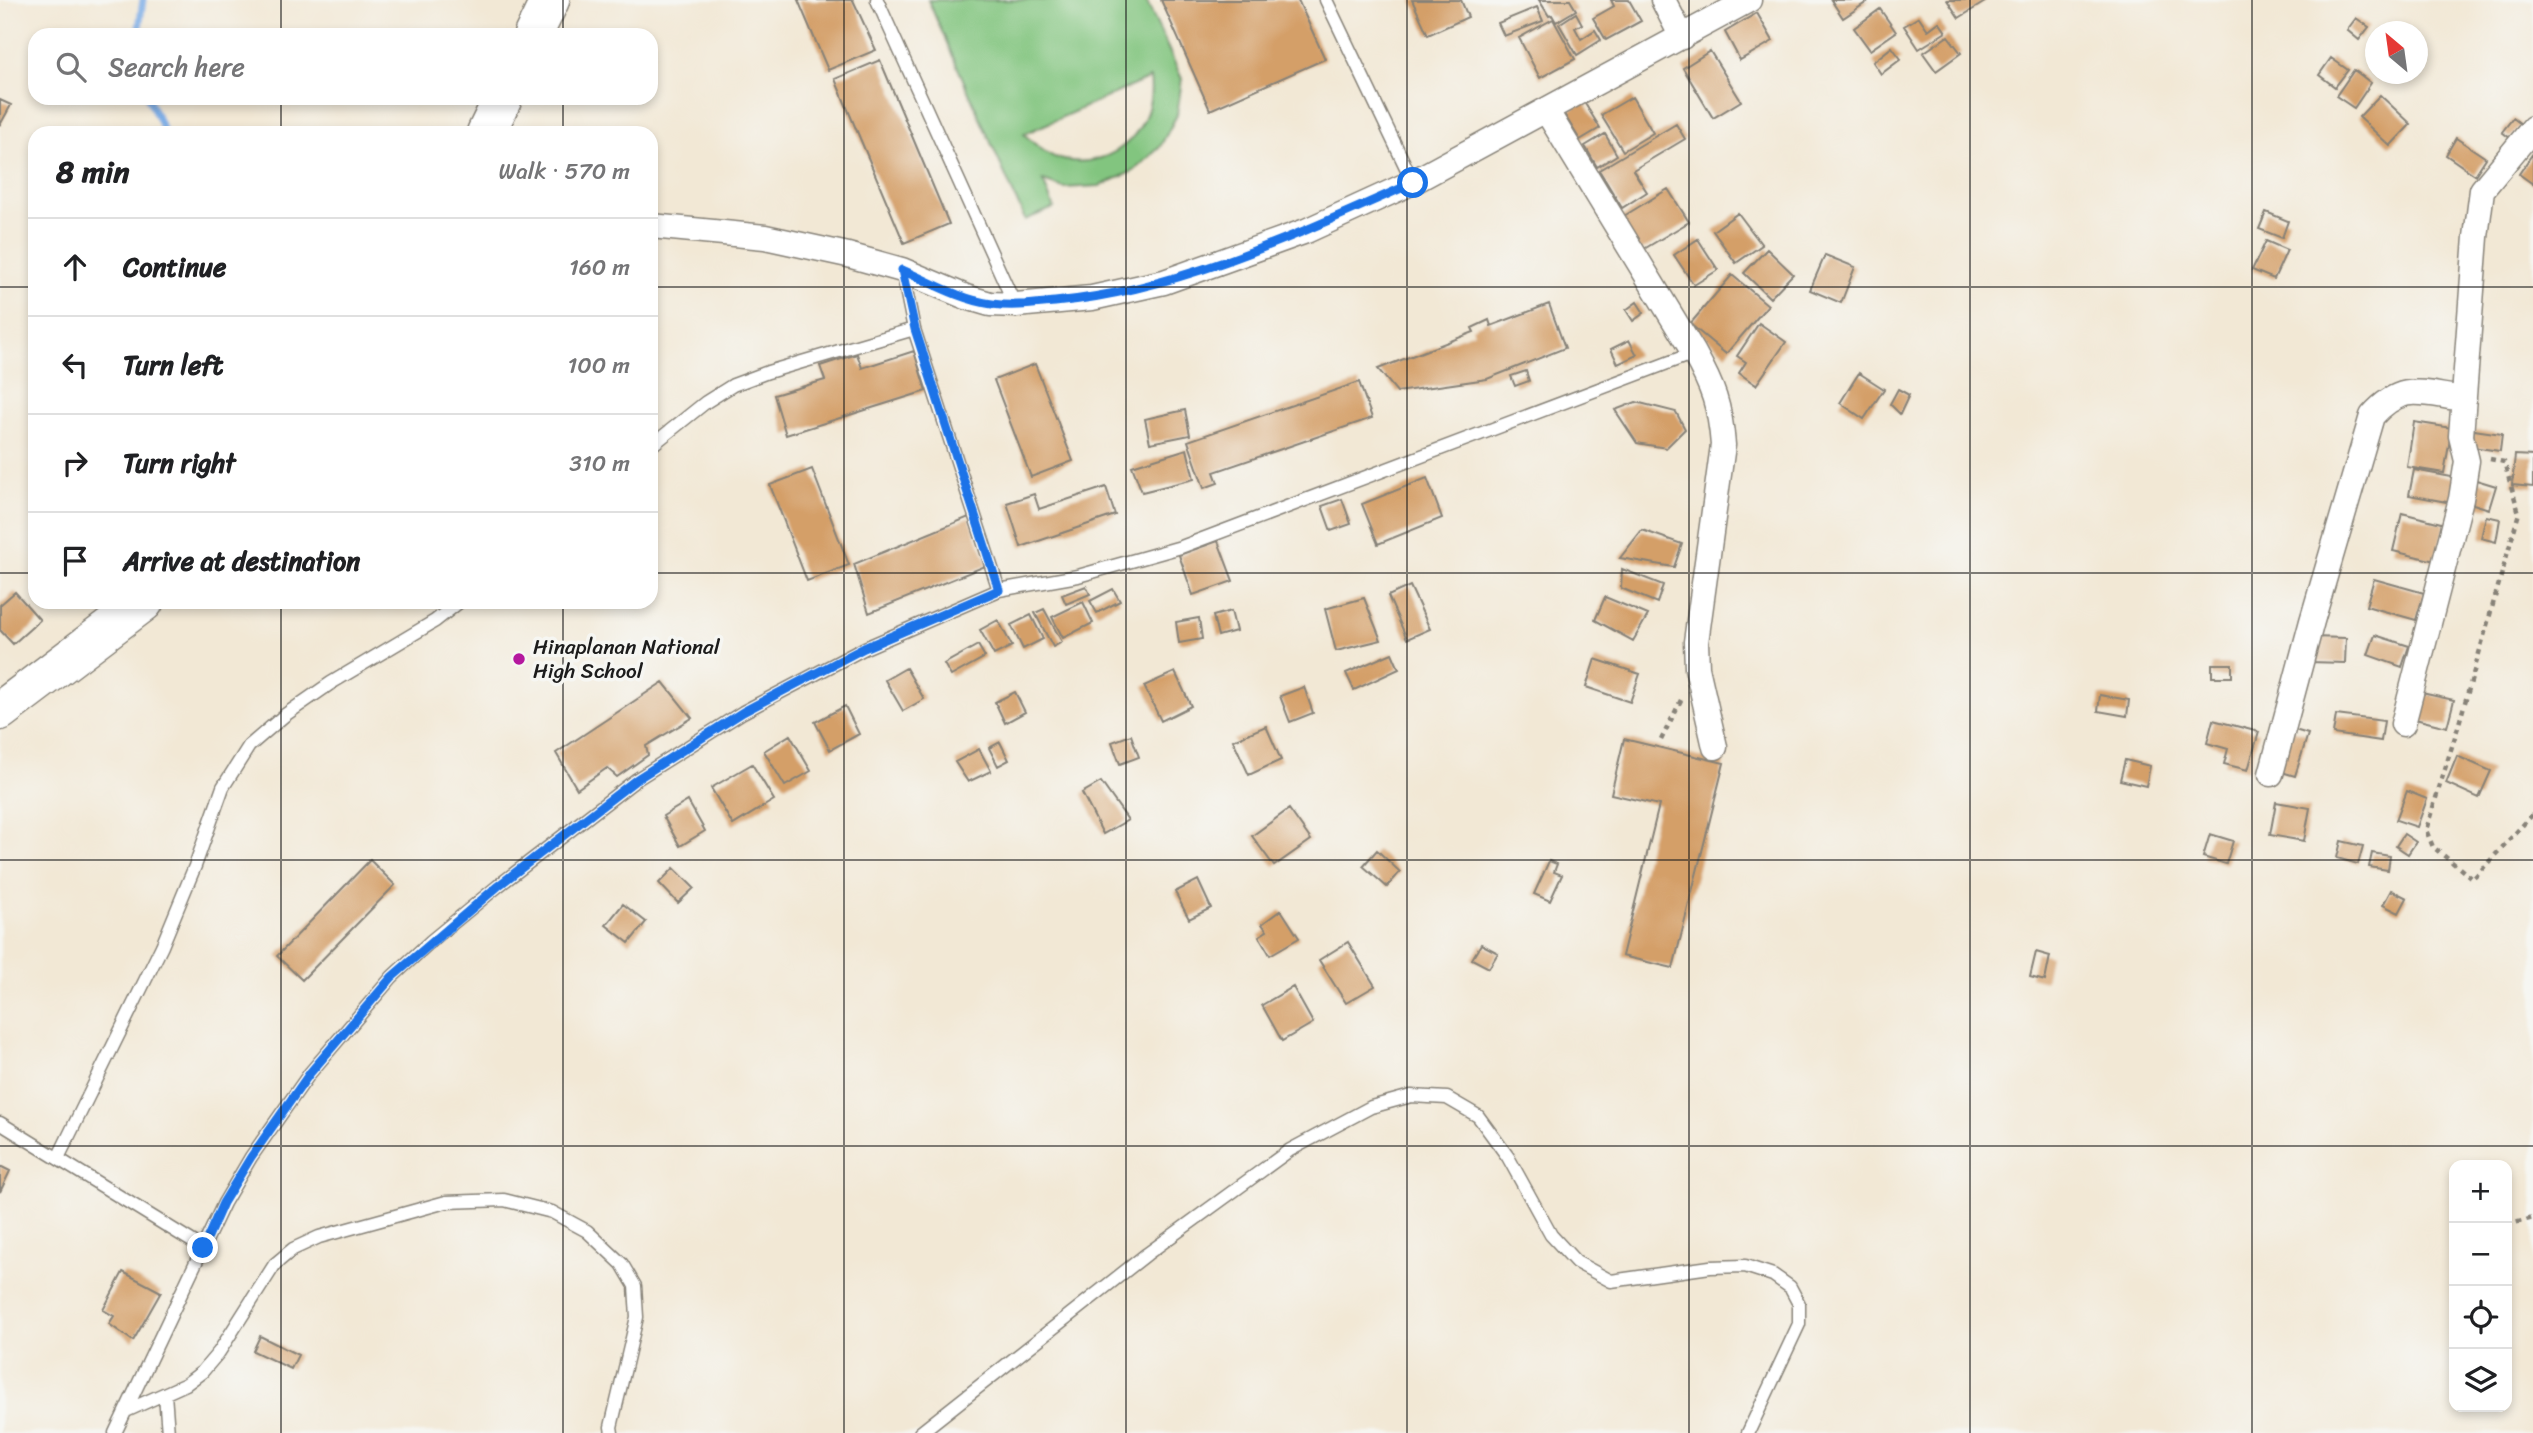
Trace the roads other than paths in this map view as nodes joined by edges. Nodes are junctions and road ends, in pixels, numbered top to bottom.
1 (550, 0) edge
2 (877, 0) edge
3 (1326, 0) edge
4 (1663, 0) edge
5 (1749, 0) edge
6 (536, 28) edge
7 (1682, 37) junction
8 (500, 105) edge
9 (1546, 110) junction
10 (489, 126) edge
11 (2533, 128) edge
12 (1413, 183) junction
13 (658, 227) edge
14 (902, 270) junction
15 (1016, 305) junction
16 (915, 329) junction
17 (1694, 353) junction
18 (2465, 399) junction
19 (658, 440) edge
20 (999, 590) junction
21 (135, 609) edge
22 (451, 609) edge
23 (0, 711) edge
24 (2403, 724) dead end
25 (1715, 747) dead end
26 (2271, 774) dead end
27 (0, 1123) edge
28 (58, 1158) junction
29 (203, 1248) junction
30 (165, 1394) junction
31 (126, 1411) junction
32 (116, 1433) edge
33 (168, 1433) edge
34 (612, 1433) edge
35 (920, 1433) edge
36 (1748, 1433) edge

1 - 6 main road
2 - 15 lane
3 - 12 lane
4 - 7 street
5 - 7 street
7 - 9 street
8 - 10 main road
9 - 12 street
9 - 17 street
11 - 18 street
12 - 15 street
13 - 14 street
14 - 15 street
14 - 16 lane
16 - 19 lane
16 - 20 lane
17 - 20 lane
17 - 25 street
18 - 24 street
18 - 26 street
20 - 29 lane
21 - 23 main road
22 - 28 lane
27 - 28 lane
28 - 29 lane
29 - 31 lane
30 - 31 lane
30 - 33 lane
30 - 34 lane
31 - 32 lane
35 - 36 lane

